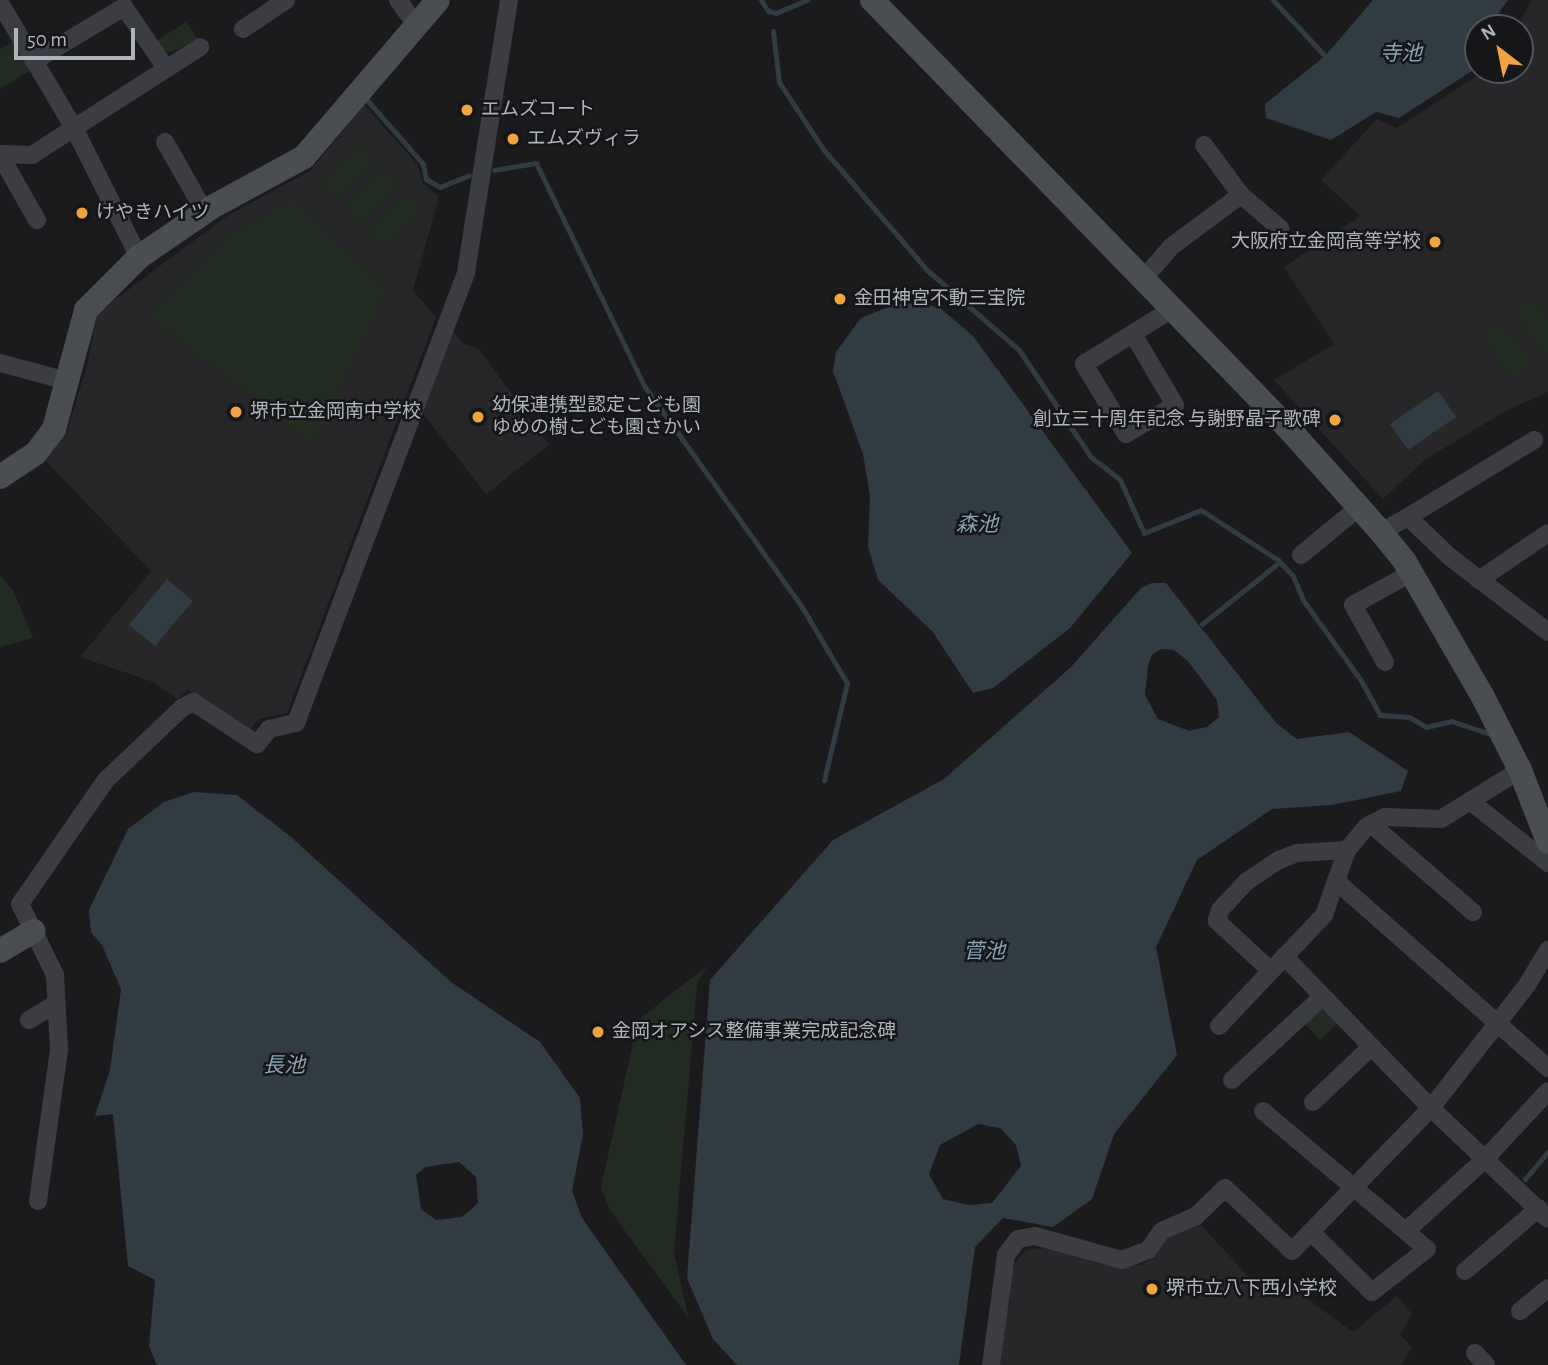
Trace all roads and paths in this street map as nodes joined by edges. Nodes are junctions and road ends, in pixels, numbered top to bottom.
1 (286, 0) edge
2 (398, 0) edge
3 (438, 0) edge
4 (509, 0) edge
5 (872, 0) edge
6 (0, 3) edge
7 (409, 15) dead end
8 (243, 29) dead end
9 (200, 47) dead end
10 (34, 61) junction
11 (166, 68) junction
12 (75, 130) junction
13 (165, 142) dead end
14 (1204, 145) dead end
15 (0, 155) edge
16 (1241, 195) junction
17 (205, 212) junction
18 (37, 220) dead end
19 (1281, 229) dead end
20 (139, 257) junction
21 (1143, 279) junction
22 (1172, 309) junction
23 (1133, 334) junction
24 (0, 363) edge
25 (67, 381) junction
26 (1534, 440) dead end
27 (0, 477) edge
28 (1359, 507) junction
29 (1408, 517) junction
30 (1381, 533) junction
31 (1548, 533) edge
32 (1301, 555) dead end
33 (1411, 573) junction
34 (1479, 580) junction
35 (1548, 632) edge
36 (1385, 662) dead end
37 (1520, 770) junction
38 (1471, 801) junction
39 (1371, 824) junction
40 (1545, 826) edge
41 (1347, 850) junction
42 (1548, 863) edge
43 (1336, 881) junction
44 (1473, 912) dead end
45 (33, 931) junction
46 (1548, 950) edge
47 (0, 951) edge
48 (1284, 957) junction
49 (1271, 971) junction
50 (1322, 996) junction
51 (56, 1004) junction
52 (29, 1020) dead end
53 (1498, 1023) junction
54 (1219, 1026) dead end
55 (1371, 1047) junction
56 (1548, 1068) edge
57 (1232, 1080) dead end
58 (1548, 1091) edge
59 (1313, 1102) dead end
60 (1431, 1108) junction
61 (1263, 1111) dead end
62 (1486, 1158) junction
63 (1357, 1186) junction
64 (38, 1201) dead end
65 (1543, 1214) edge
66 (1407, 1230) junction
67 (1312, 1233) junction
68 (1465, 1271) dead end
69 (1548, 1287) edge
70 (1520, 1311) dead end
71 (991, 1365) edge

1 - 8 street
2 - 7 street
3 - 17 street
4 - 45 street
5 - 21 street
6 - 10 street
9 - 11 street
10 - 11 street
10 - 12 street
11 - 12 street
12 - 15 street
12 - 20 street
13 - 17 street
14 - 16 street
15 - 18 street
16 - 19 street
16 - 21 street
17 - 20 street
20 - 25 street
21 - 22 street
22 - 23 street
22 - 28 street
23 - 23 street
24 - 25 street
25 - 27 street
26 - 29 street
28 - 30 street
28 - 32 street
29 - 30 street
29 - 34 street
30 - 33 street
31 - 34 street
33 - 36 street
33 - 37 street
34 - 35 street
37 - 38 street
37 - 40 street
38 - 39 street
38 - 42 street
39 - 41 street
39 - 44 street
41 - 43 street
41 - 49 street
43 - 48 street
43 - 53 street
45 - 47 street
45 - 51 street
46 - 53 street
48 - 49 street
48 - 50 street
49 - 54 street
50 - 55 street
50 - 57 street
51 - 52 street
51 - 64 street
53 - 56 street
53 - 60 street
55 - 59 street
55 - 60 street
58 - 62 street
60 - 62 street
60 - 63 street
61 - 63 street
62 - 65 street
62 - 66 street
63 - 66 street
63 - 67 street
65 - 68 street
66 - 67 street
67 - 71 street
69 - 70 street

